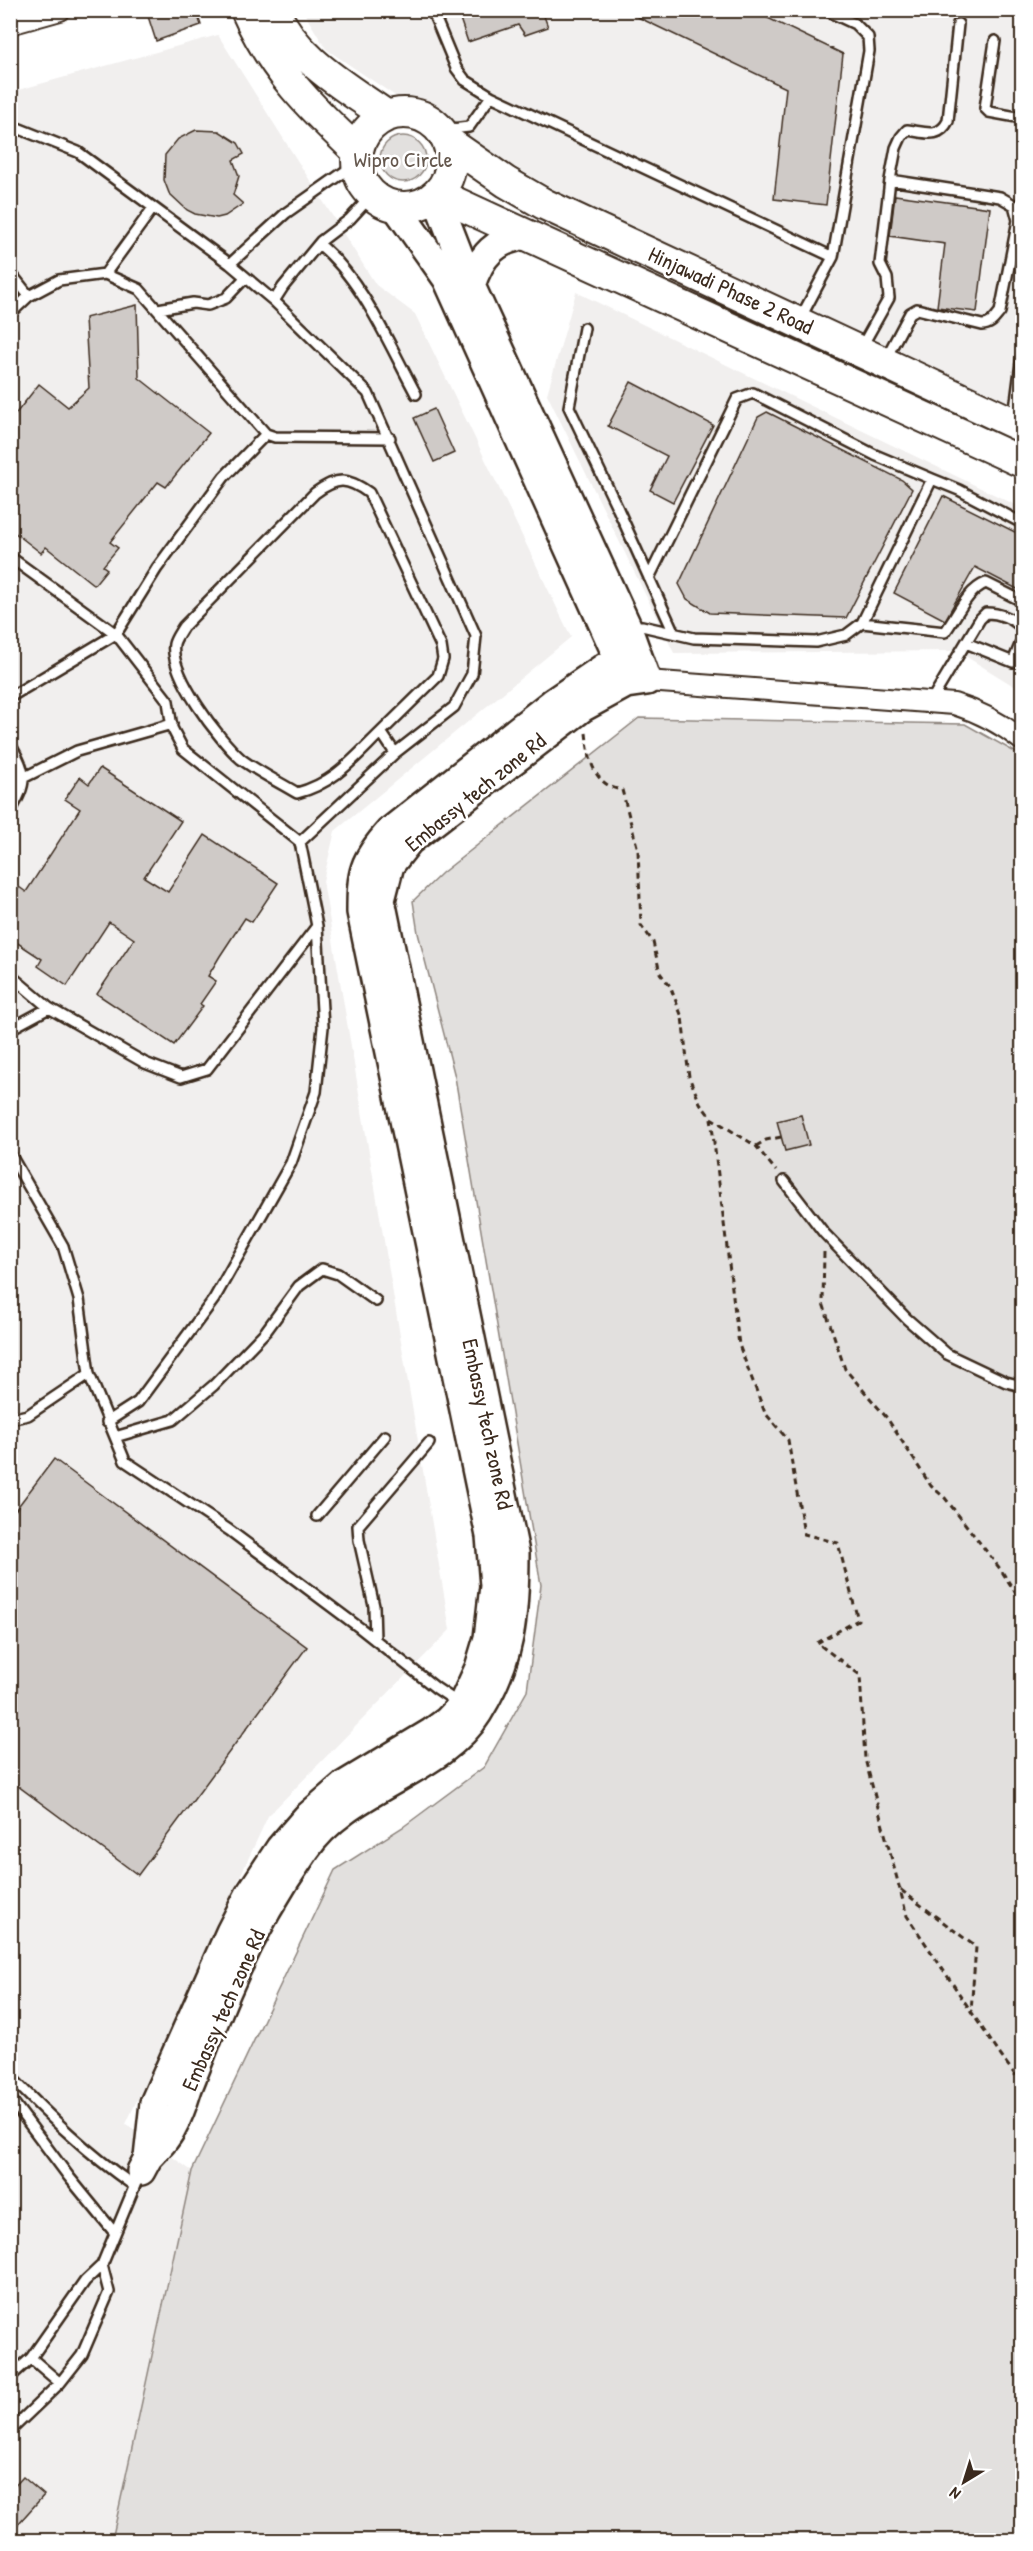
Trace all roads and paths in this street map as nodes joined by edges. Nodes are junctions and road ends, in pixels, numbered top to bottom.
1 (60, 10) edge
2 (432, 10) edge
3 (825, 10) edge
4 (268, 11) edge
5 (10, 24) edge
6 (958, 24) dead end
7 (995, 41) dead end
8 (491, 96) junction
9 (387, 116) junction
10 (1023, 118) edge
11 (10, 125) edge
12 (444, 136) junction
13 (357, 157) junction
14 (890, 180) junction
15 (437, 195) junction
16 (384, 201) junction
17 (153, 208) junction
18 (529, 235) junction
19 (319, 244) junction
20 (833, 257) junction
21 (230, 264) junction
22 (10, 272) edge
23 (105, 274) junction
24 (245, 278) junction
25 (471, 286) junction
26 (29, 296) junction
27 (274, 301) junction
28 (158, 309) junction
29 (10, 314) edge
30 (799, 321) junction
31 (584, 328) dead end
32 (1023, 355) edge
33 (872, 356) junction
34 (416, 394) dead end
35 (1018, 425) edge
36 (266, 434) junction
37 (390, 438) junction
38 (1023, 462) edge
39 (932, 479) junction
40 (1023, 523) edge
41 (10, 557) edge
42 (649, 578) junction
43 (1023, 601) edge
44 (862, 623) junction
45 (627, 626) junction
46 (1023, 628) edge
47 (674, 633) junction
48 (116, 634) junction
49 (1023, 640) edge
50 (966, 643) junction
51 (628, 655) junction
52 (637, 683) junction
53 (10, 697) edge
54 (931, 701) junction
55 (582, 708) junction
56 (172, 724) junction
57 (381, 732) junction
58 (1023, 740) edge
59 (10, 744) edge
60 (395, 753) junction
61 (23, 778) junction
62 (10, 812) edge
63 (300, 842) junction
64 (317, 926) junction
65 (10, 975) edge
66 (49, 1008) junction
67 (10, 1029) edge
68 (711, 1118) junction
69 (782, 1137) dead end
70 (756, 1146) junction
71 (10, 1154) edge
72 (784, 1181) joint
73 (824, 1233) junction
74 (376, 1301) dead end
75 (89, 1374) junction
76 (1023, 1386) edge
77 (10, 1419) edge
78 (107, 1422) junction
79 (385, 1436) dead end
80 (115, 1437) junction
81 (429, 1443) dead end
82 (317, 1516) dead end
83 (1023, 1603) edge
84 (375, 1640) junction
85 (470, 1710) junction
86 (899, 1889) junction
87 (970, 2011) junction
88 (10, 2076) edge
89 (1023, 2084) edge
90 (10, 2098) edge
91 (141, 2172) junction
92 (114, 2232) junction
93 (102, 2265) junction
94 (32, 2358) junction
95 (10, 2377) edge
96 (60, 2383) junction
97 (10, 2431) edge

1 - 5 street
2 - 8 lane
3 - 20 lane
4 - 9 main road
4 - 13 main road
6 - 14 lane
7 - 10 lane
8 - 12 lane
8 - 20 lane
9 - 12 main road
9 - 13 main road
11 - 17 lane
12 - 15 main road
12 - 30 main road, Hinjawadi Phase 2 Road
13 - 16 main road
13 - 21 lane
14 - 33 lane
14 - 33 lane
15 - 16 main road
15 - 18 main road, Hinjawadi Phase 2 Road
15 - 25 street
16 - 19 lane
16 - 51 street
17 - 21 lane
17 - 23 lane
18 - 25 street
18 - 38 main road, Hinjawadi Phase 2 Road
19 - 27 lane
19 - 34 lane
20 - 30 lane
21 - 24 lane
22 - 26 lane
23 - 26 lane
23 - 28 lane
24 - 27 lane
24 - 28 lane
25 - 45 street
26 - 29 lane
27 - 37 lane
28 - 36 lane
30 - 33 main road, Hinjawadi Phase 2 Road
31 - 42 lane
32 - 35 lane
33 - 35 main road, Hinjawadi Phase 2 Road
36 - 37 lane
36 - 48 lane
37 - 60 lane
39 - 40 lane
39 - 42 lane
39 - 44 lane
41 - 48 lane
42 - 47 lane
43 - 44 lane
44 - 47 lane
45 - 47 lane
45 - 51 street
46 - 50 lane
48 - 53 lane
48 - 56 lane
49 - 50 lane
50 - 54 lane
51 - 52 street
51 - 85 street
52 - 54 street
52 - 55 street, Embassy tech zone Rd
54 - 58 street
55 - 68 path
55 - 85 street, Embassy tech zone Rd
56 - 61 lane
56 - 63 lane
57 - 57 lane
57 - 60 lane
59 - 61 lane
60 - 63 lane
61 - 62 lane
63 - 64 lane
64 - 66 lane
64 - 78 lane
65 - 66 lane
66 - 67 lane
68 - 70 path
68 - 86 path
69 - 70 path
70 - 72 path
71 - 75 lane
72 - 73 lane
73 - 76 lane
73 - 83 path
74 - 80 lane
75 - 77 lane
75 - 78 lane
78 - 80 lane
79 - 82 lane
80 - 84 lane
81 - 84 lane
84 - 85 lane
85 - 91 street, Embassy tech zone Rd
86 - 87 path
86 - 87 path
87 - 89 path
88 - 91 lane
90 - 92 lane
91 - 92 lane
92 - 93 lane
93 - 94 lane
93 - 96 lane
94 - 95 lane
94 - 96 lane
96 - 97 lane

